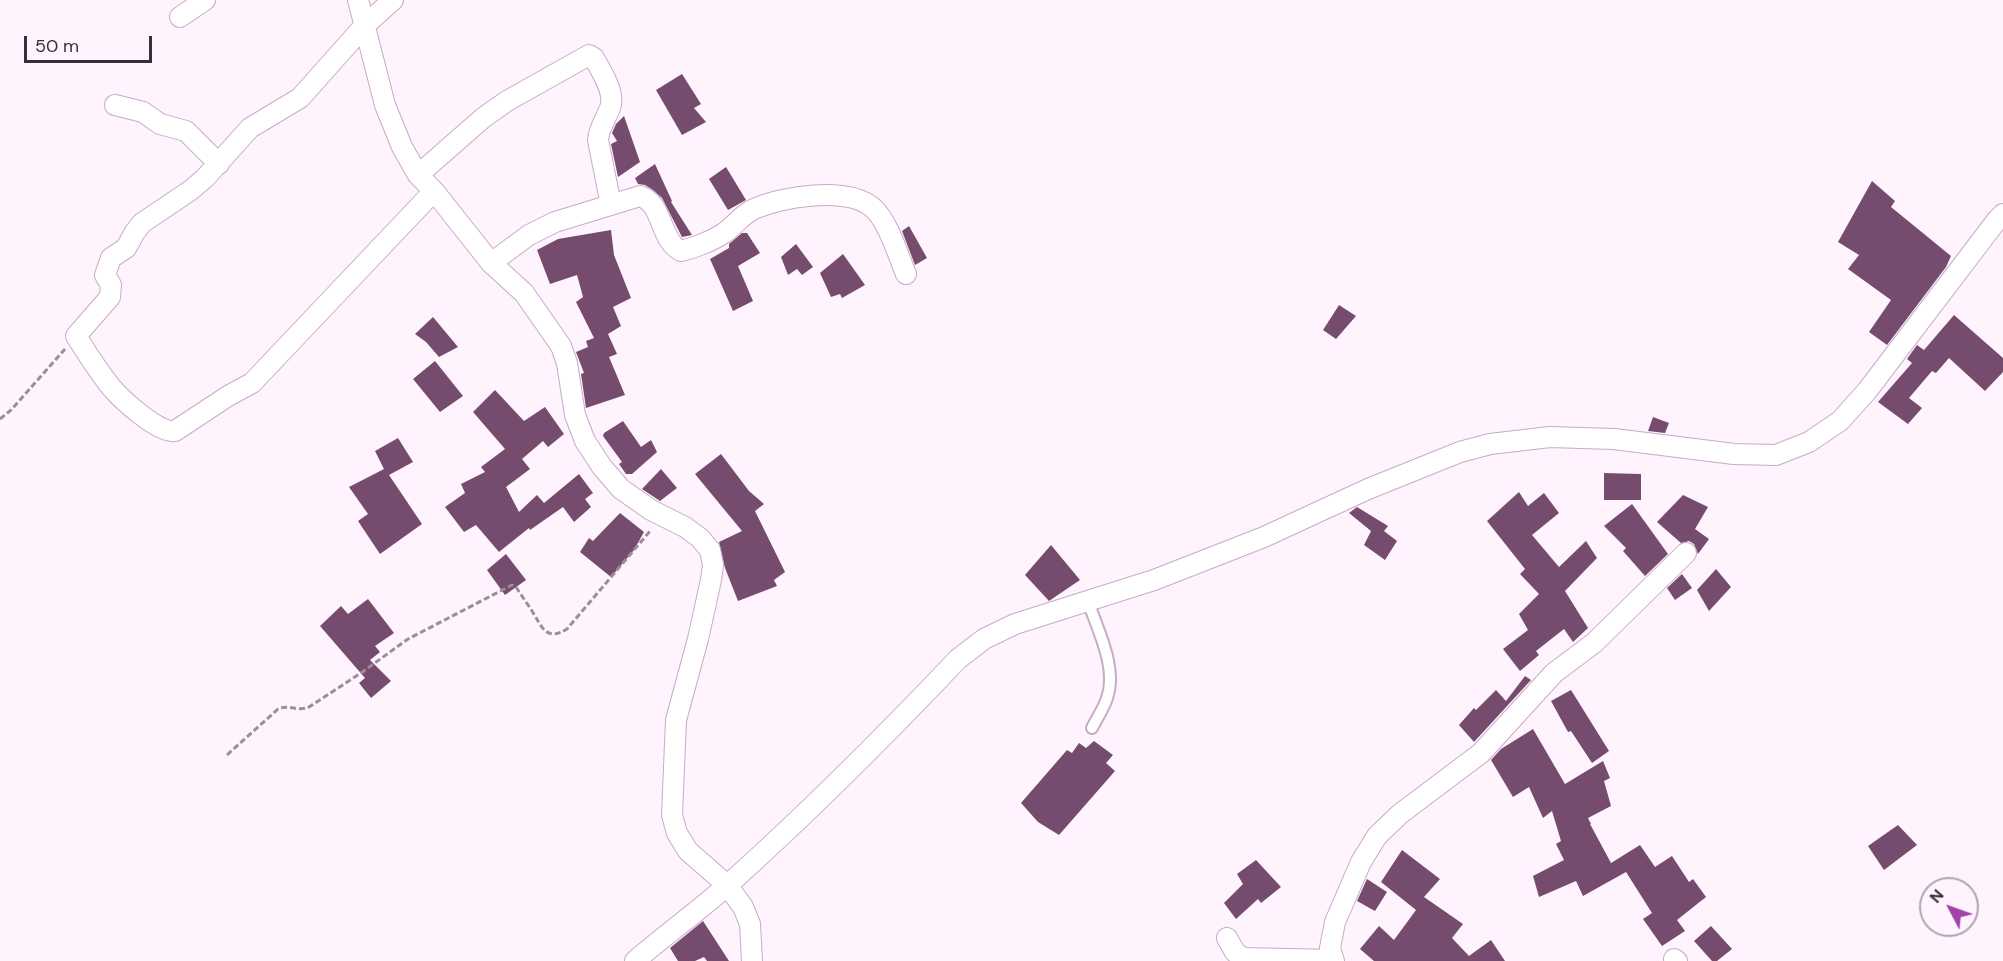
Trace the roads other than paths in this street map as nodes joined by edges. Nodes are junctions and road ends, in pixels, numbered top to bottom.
1 (205, 0) edge
2 (358, 0) edge
3 (393, 0) edge
4 (180, 17) dead end
5 (365, 26) junction
6 (115, 105) dead end
7 (219, 164) junction
8 (418, 175) junction
9 (434, 191) junction
10 (611, 205) junction
11 (2003, 214) edge
12 (491, 263) junction
13 (906, 274) dead end
14 (1686, 553) dead end
15 (1088, 601) junction
16 (1092, 728) dead end
17 (728, 885) junction
18 (1227, 938) dead end
19 (1334, 960) edge
20 (635, 961) edge
21 (752, 961) edge

1 - 4 street
2 - 5 street
3 - 5 street
5 - 7 street
5 - 8 street
6 - 7 street
7 - 9 street
8 - 9 street
8 - 10 street
9 - 12 street
10 - 12 street
10 - 13 street
11 - 15 street
12 - 17 street
14 - 19 street
15 - 16 lane
15 - 17 street
17 - 20 street
17 - 21 street
18 - 19 street

